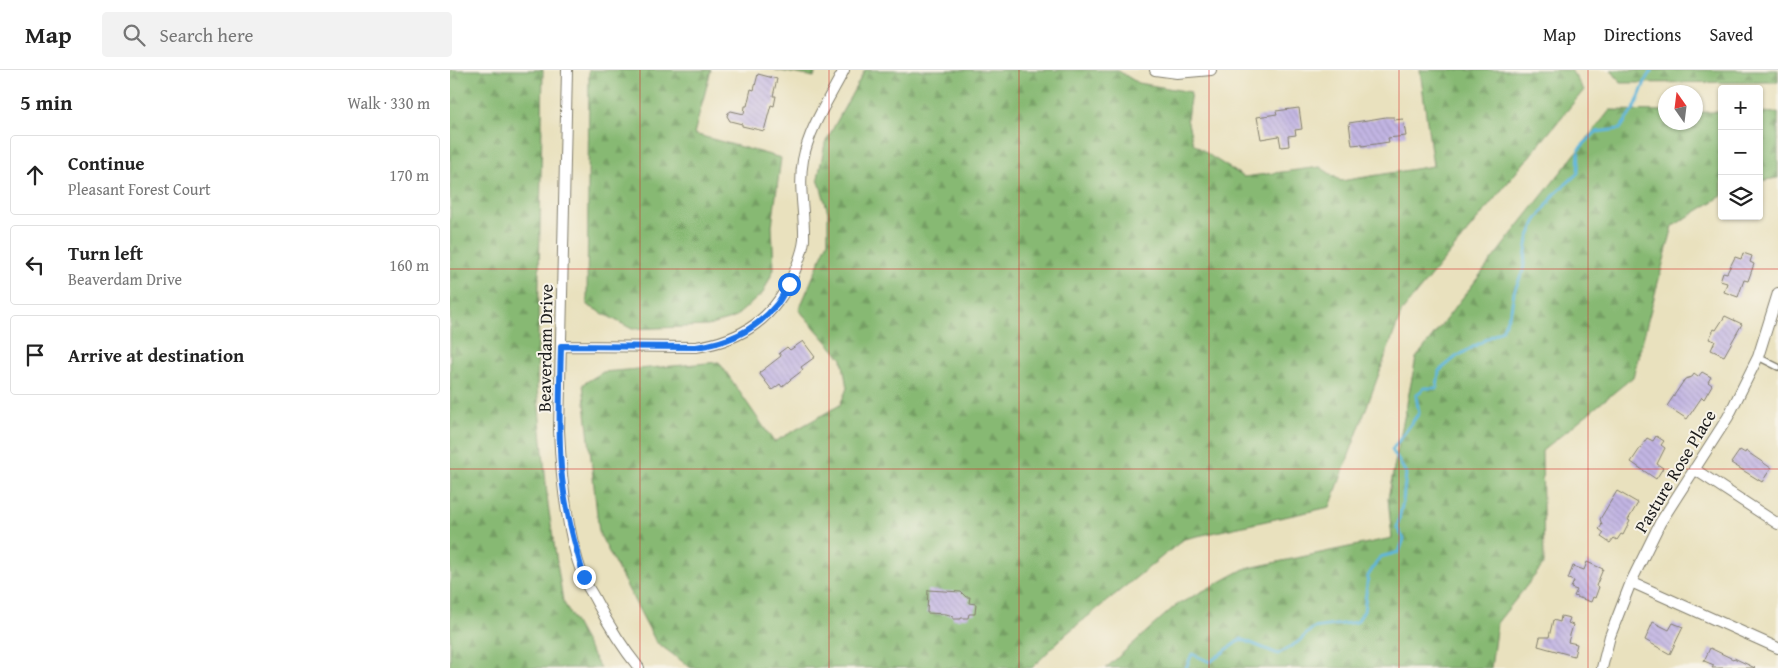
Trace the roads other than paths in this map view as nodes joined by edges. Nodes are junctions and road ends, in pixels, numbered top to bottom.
1 (567, 70) edge
2 (844, 70) edge
3 (1155, 70) edge
4 (1211, 70) edge
5 (1778, 293) edge
6 (561, 346) junction
7 (1758, 357) junction
8 (1778, 367) edge
9 (1694, 469) junction
10 (1778, 524) edge
11 (1631, 582) junction
12 (1778, 648) edge
13 (639, 668) edge
14 (1602, 668) edge

1 - 6 street, Beaverdam Drive
2 - 6 street
3 - 4 street
5 - 7 street, Pasture Rose Place
6 - 13 street, Beaverdam Drive
7 - 8 lane
7 - 9 street, Pasture Rose Place
9 - 10 street
9 - 11 street, Pasture Rose Place
11 - 12 street
11 - 14 street, Pasture Rose Place

